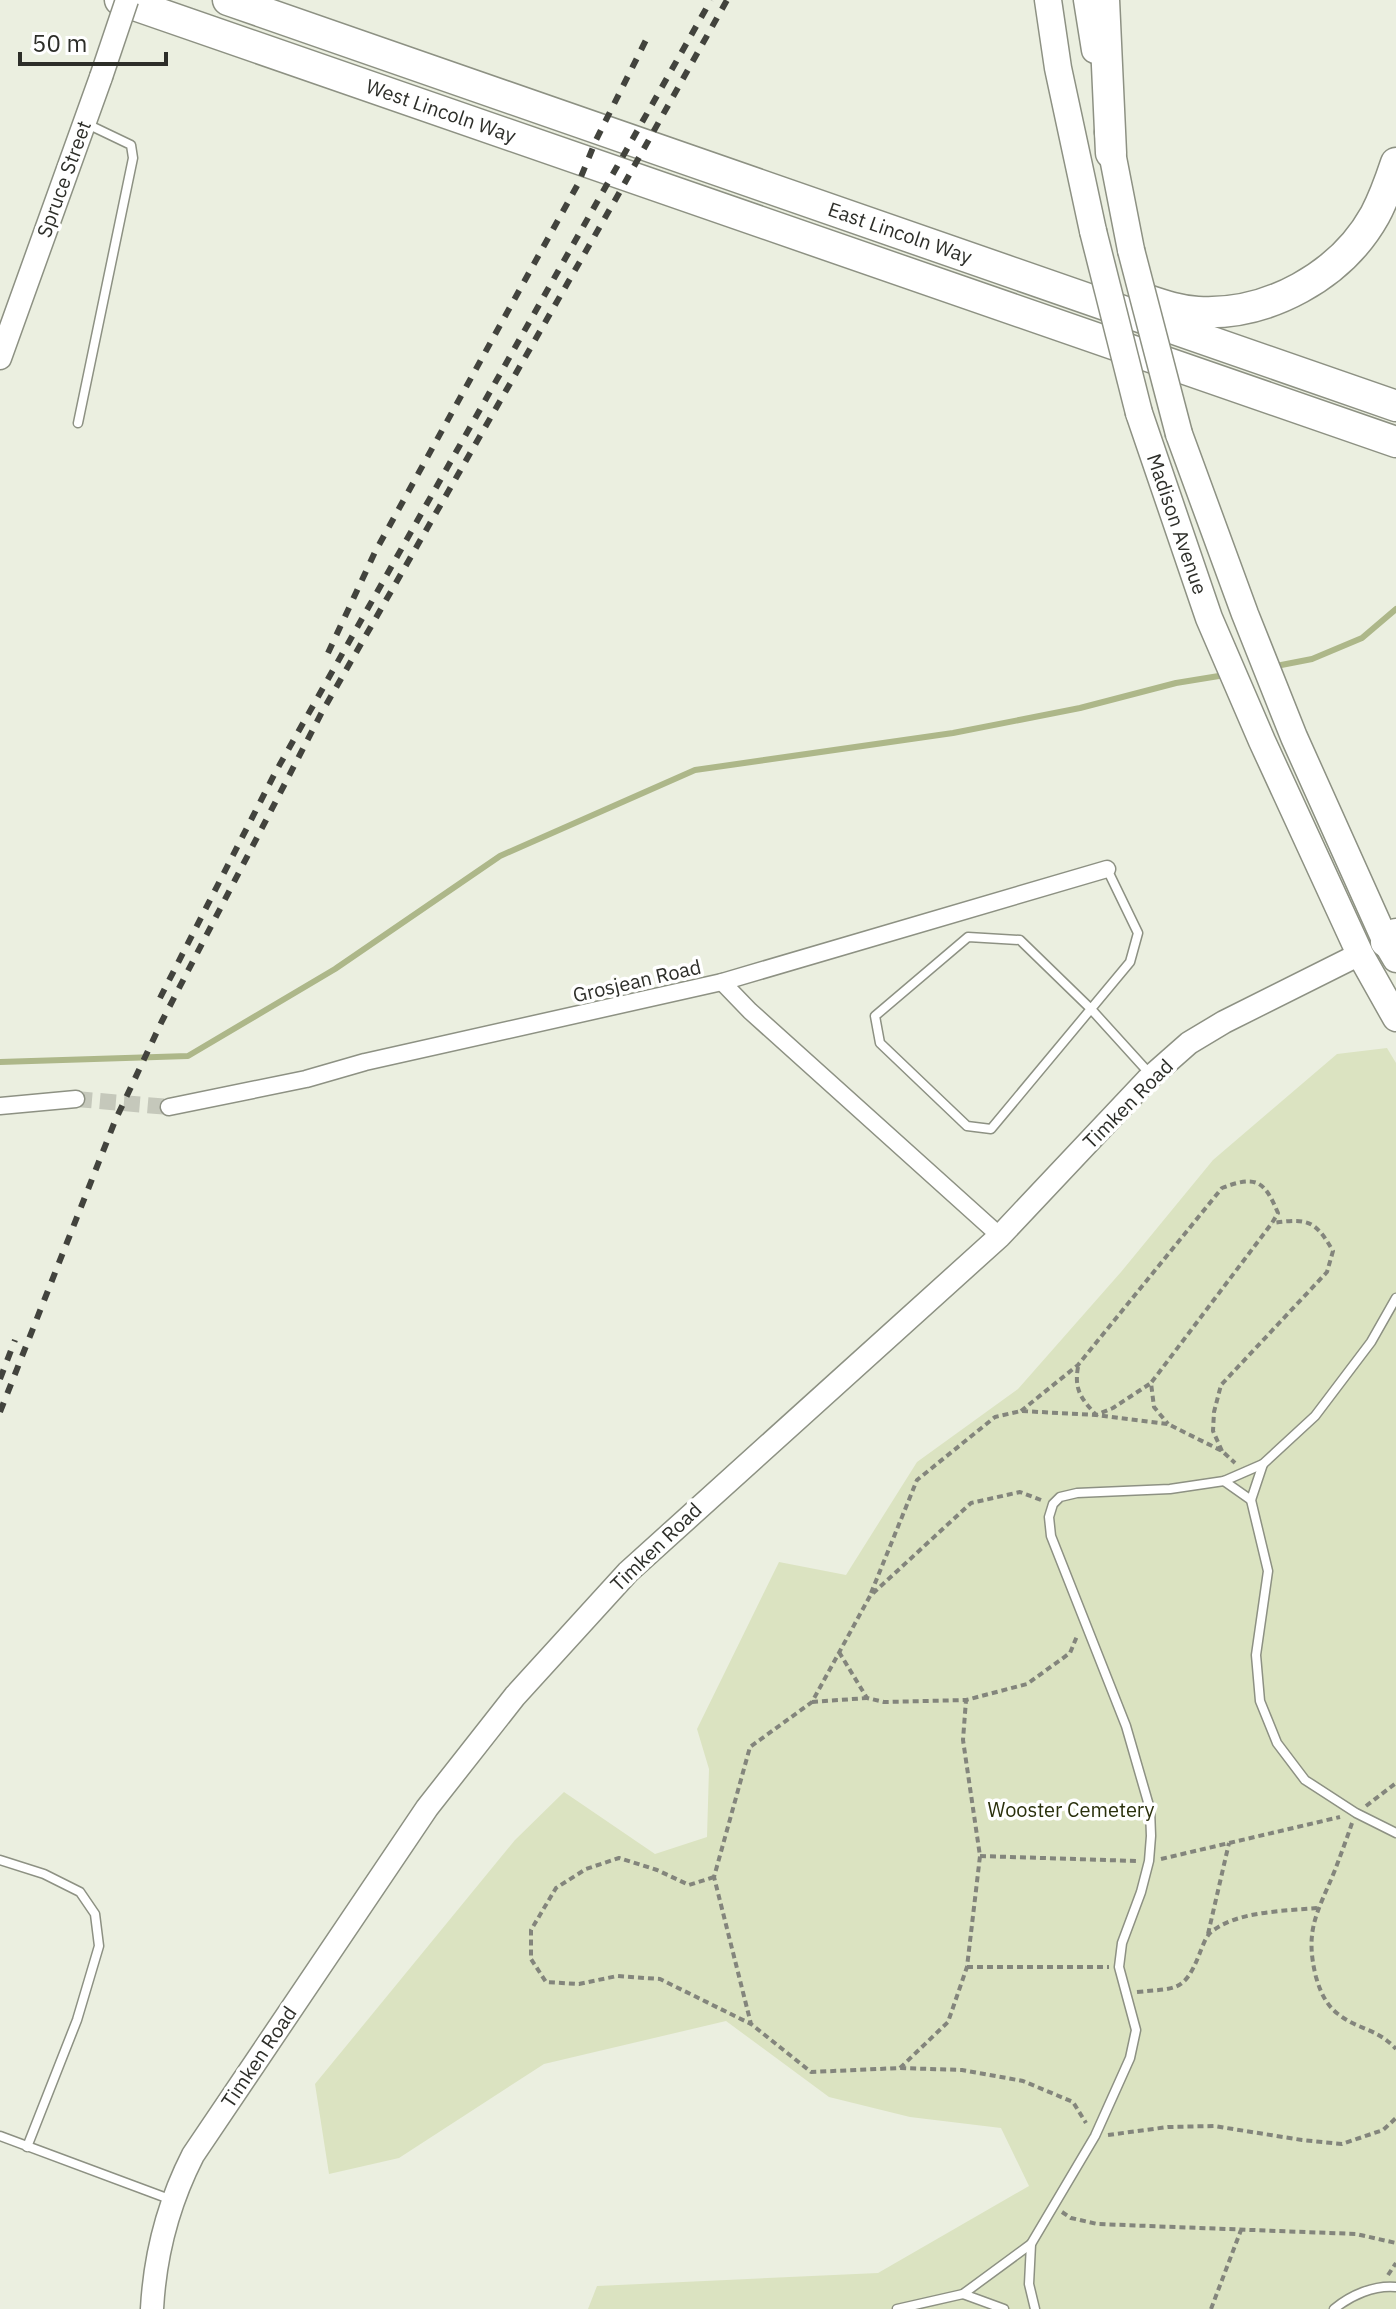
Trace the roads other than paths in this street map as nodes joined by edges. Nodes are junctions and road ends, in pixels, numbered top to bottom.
1 (120, 0) edge
2 (127, 0) edge
3 (228, 0) edge
4 (1048, 0) edge
5 (1087, 0) edge
6 (1104, 0) edge
7 (404, 61) junction
8 (85, 122) junction
9 (1111, 153) junction
10 (1396, 163) edge
11 (762, 222) joint
12 (0, 358) edge
13 (1233, 385) junction
14 (1396, 406) edge
15 (78, 423) dead end
16 (1396, 442) edge
17 (1396, 458) edge
18 (1107, 869) joint
19 (1387, 946) edge
20 (722, 982) junction
21 (1091, 1009) junction
22 (1396, 1018) edge
23 (1152, 1076) junction
24 (76, 1099) tunnel mouth
25 (0, 1106) edge
26 (169, 1107) tunnel mouth
27 (1000, 1236) junction
28 (1396, 1298) edge
29 (1263, 1464) junction
30 (1224, 1481) junction
31 (1251, 1500) junction
32 (1396, 1833) edge
33 (0, 1860) edge
34 (0, 2136) edge
35 (27, 2147) junction
36 (173, 2200) junction
37 (1031, 2244) junction
38 (1396, 2287) edge
39 (963, 2294) junction
40 (152, 2309) edge
41 (897, 2309) edge
42 (1004, 2309) edge
43 (1035, 2309) edge
44 (1334, 2309) edge

1 - 11 highway, West Lincoln Way
2 - 8 street, Spruce Street, bridge
3 - 7 highway, West Lincoln Way
4 - 19 main road, Madison Avenue, bridge
5 - 9 main road, Madison Avenue
6 - 9 highway
7 - 10 highway
7 - 14 highway, East Lincoln Way
8 - 12 street, Spruce Street
8 - 15 lane
9 - 19 main road, Madison Avenue, bridge
11 - 13 highway, East Lincoln Way
13 - 16 highway, East Lincoln Way
13 - 17 highway
18 - 20 street, Grosjean Road
18 - 21 lane
19 - 22 main road, Madison Avenue
19 - 23 street, Timken Road
20 - 26 street, Grosjean Road
20 - 27 street
21 - 21 lane
21 - 23 lane
23 - 27 street, Timken Road
24 - 25 street
27 - 36 street, Timken Road
28 - 29 lane
29 - 30 lane
29 - 31 lane
30 - 31 lane
30 - 37 lane
31 - 32 lane
33 - 35 lane
34 - 35 lane
35 - 36 lane
36 - 40 street, Timken Road
37 - 39 lane
37 - 43 lane
38 - 44 lane
39 - 41 lane
39 - 42 lane

